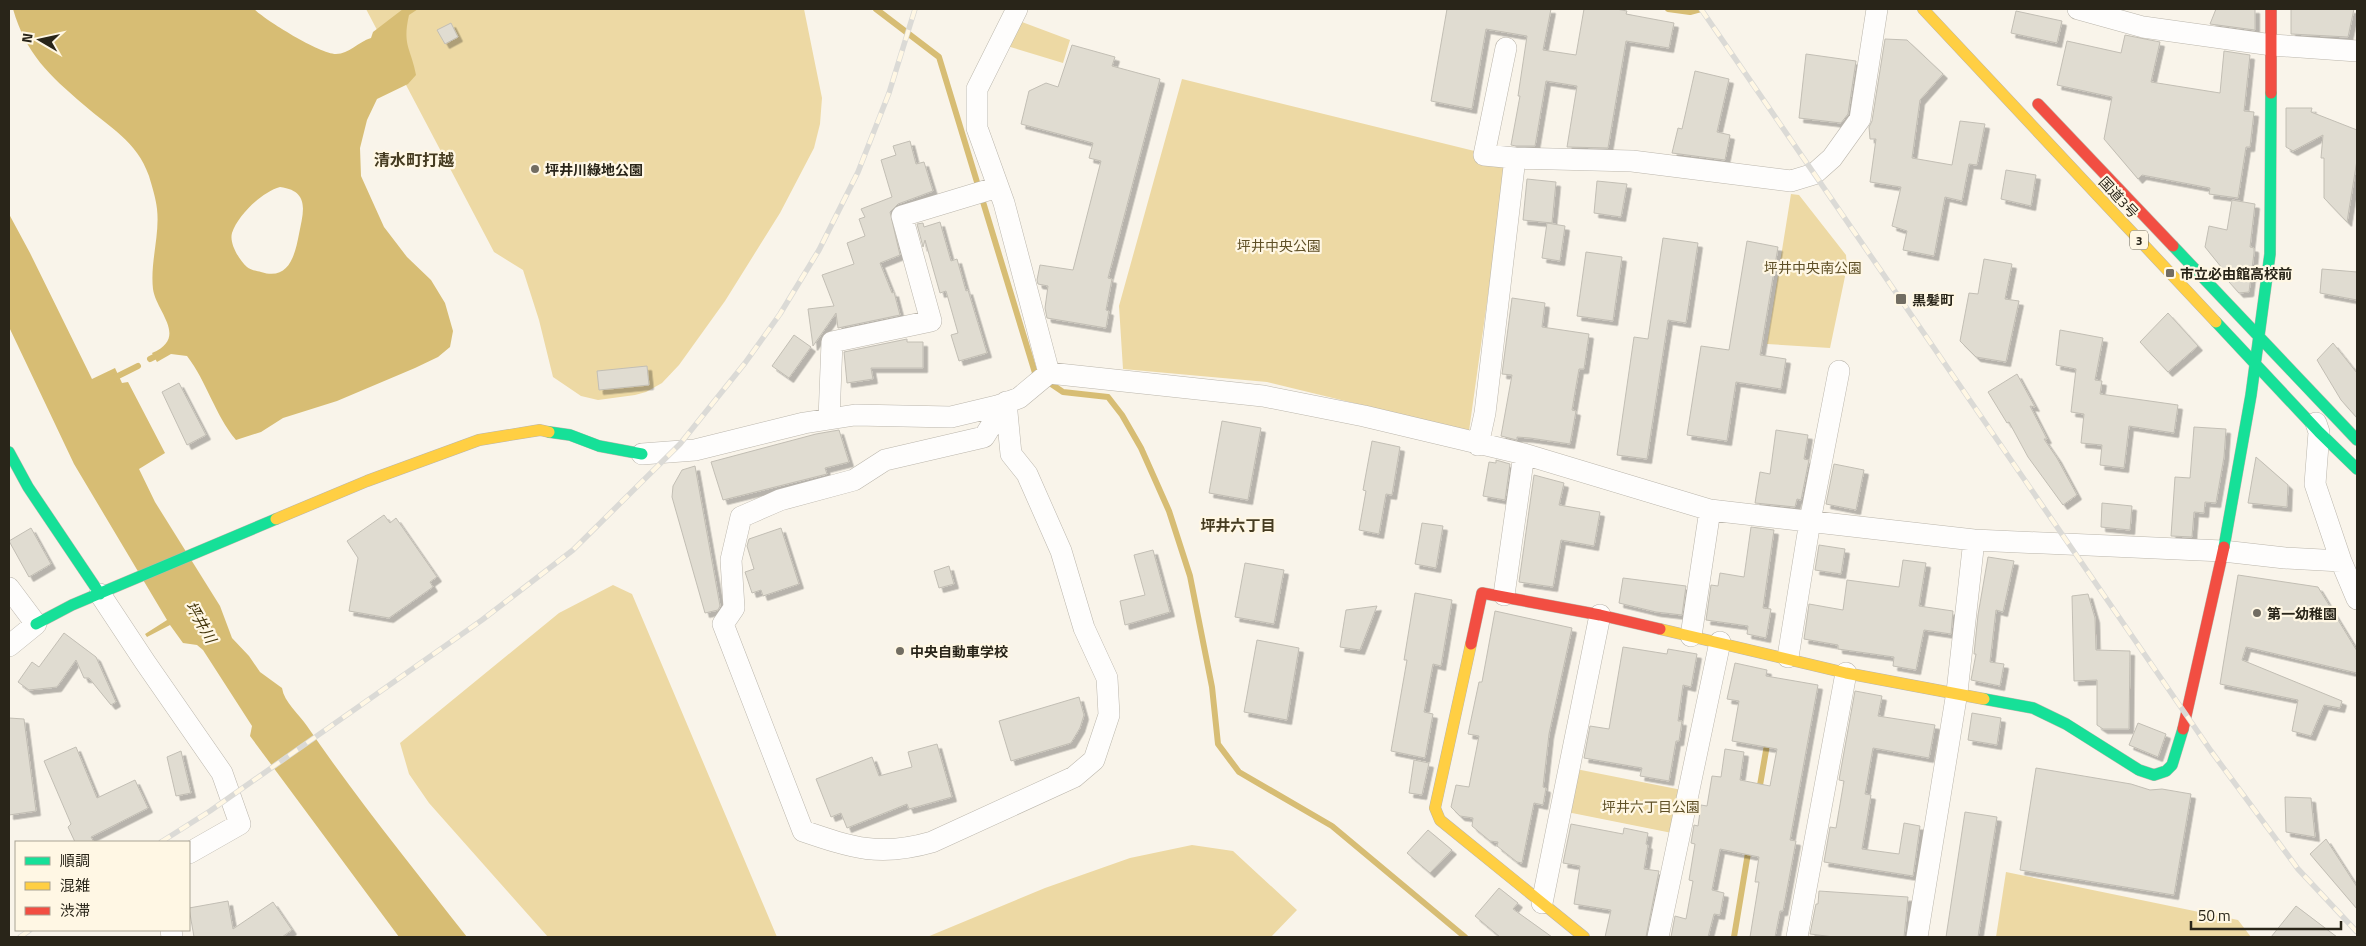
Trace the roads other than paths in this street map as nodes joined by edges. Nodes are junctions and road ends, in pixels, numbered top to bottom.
1 (1017, 9) edge
2 (1877, 9) edge
3 (1923, 9) edge
4 (2078, 9) edge
5 (2271, 9) edge
6 (2272, 45) junction
7 (1506, 48) dead end
8 (2357, 51) edge
9 (2033, 99) dead end
10 (1516, 158) junction
11 (991, 188) junction
12 (2258, 334) junction
13 (2254, 362) junction
14 (1840, 371) dead end
15 (1049, 373) junction
16 (2296, 376) junction
17 (1013, 400) junction
18 (830, 419) junction
19 (2319, 432) junction
20 (2357, 440) edge
21 (1478, 445) junction
22 (9, 452) edge
23 (642, 454) joint
24 (1524, 454) junction
25 (2357, 469) edge
26 (1710, 510) junction
27 (1810, 521) junction
28 (1974, 540) junction
29 (2223, 552) junction
30 (2341, 561) junction
31 (9, 588) edge
32 (107, 591) junction
33 (1504, 595) junction
34 (2357, 599) edge
35 (1600, 615) junction
36 (36, 624) junction
37 (1691, 636) junction
38 (1720, 642) junction
39 (9, 646) edge
40 (1788, 658) junction
41 (1846, 673) junction
42 (1957, 692) junction
43 (190, 851) edge
44 (1542, 903) junction
45 (1584, 937) edge
46 (1658, 937) edge
47 (1798, 937) edge
48 (1917, 937) edge

1 - 11 street
2 - 10 street
3 - 13 main road, 国道3号 / 3
4 - 6 street
5 - 6 main road
6 - 8 street
6 - 12 main road
7 - 10 street
9 - 12 main road, 国道3号 / 3
10 - 21 street
11 - 15 street
11 - 18 street
12 - 13 main road
12 - 16 main road, 国道3号 / 3
13 - 19 main road, 国道3号 / 3
13 - 29 main road
14 - 27 street
15 - 17 street
15 - 21 street
16 - 19 street
16 - 20 main road, 国道3号 / 3
17 - 17 street
17 - 18 street
18 - 23 street
19 - 25 main road, 国道3号 / 3
19 - 30 street
21 - 24 street
22 - 32 main road
23 - 32 main road
24 - 26 street
24 - 33 street
26 - 27 street
26 - 37 street
27 - 28 street
27 - 40 street
28 - 29 street
28 - 42 street
29 - 30 street
29 - 42 main road
30 - 34 street
31 - 36 street
32 - 36 main road
32 - 43 street
33 - 35 main road
33 - 44 main road
35 - 37 main road
35 - 44 street
36 - 39 street
37 - 38 main road
38 - 40 main road
38 - 46 street
40 - 41 main road
41 - 42 main road
41 - 47 street
42 - 48 street
44 - 45 main road

